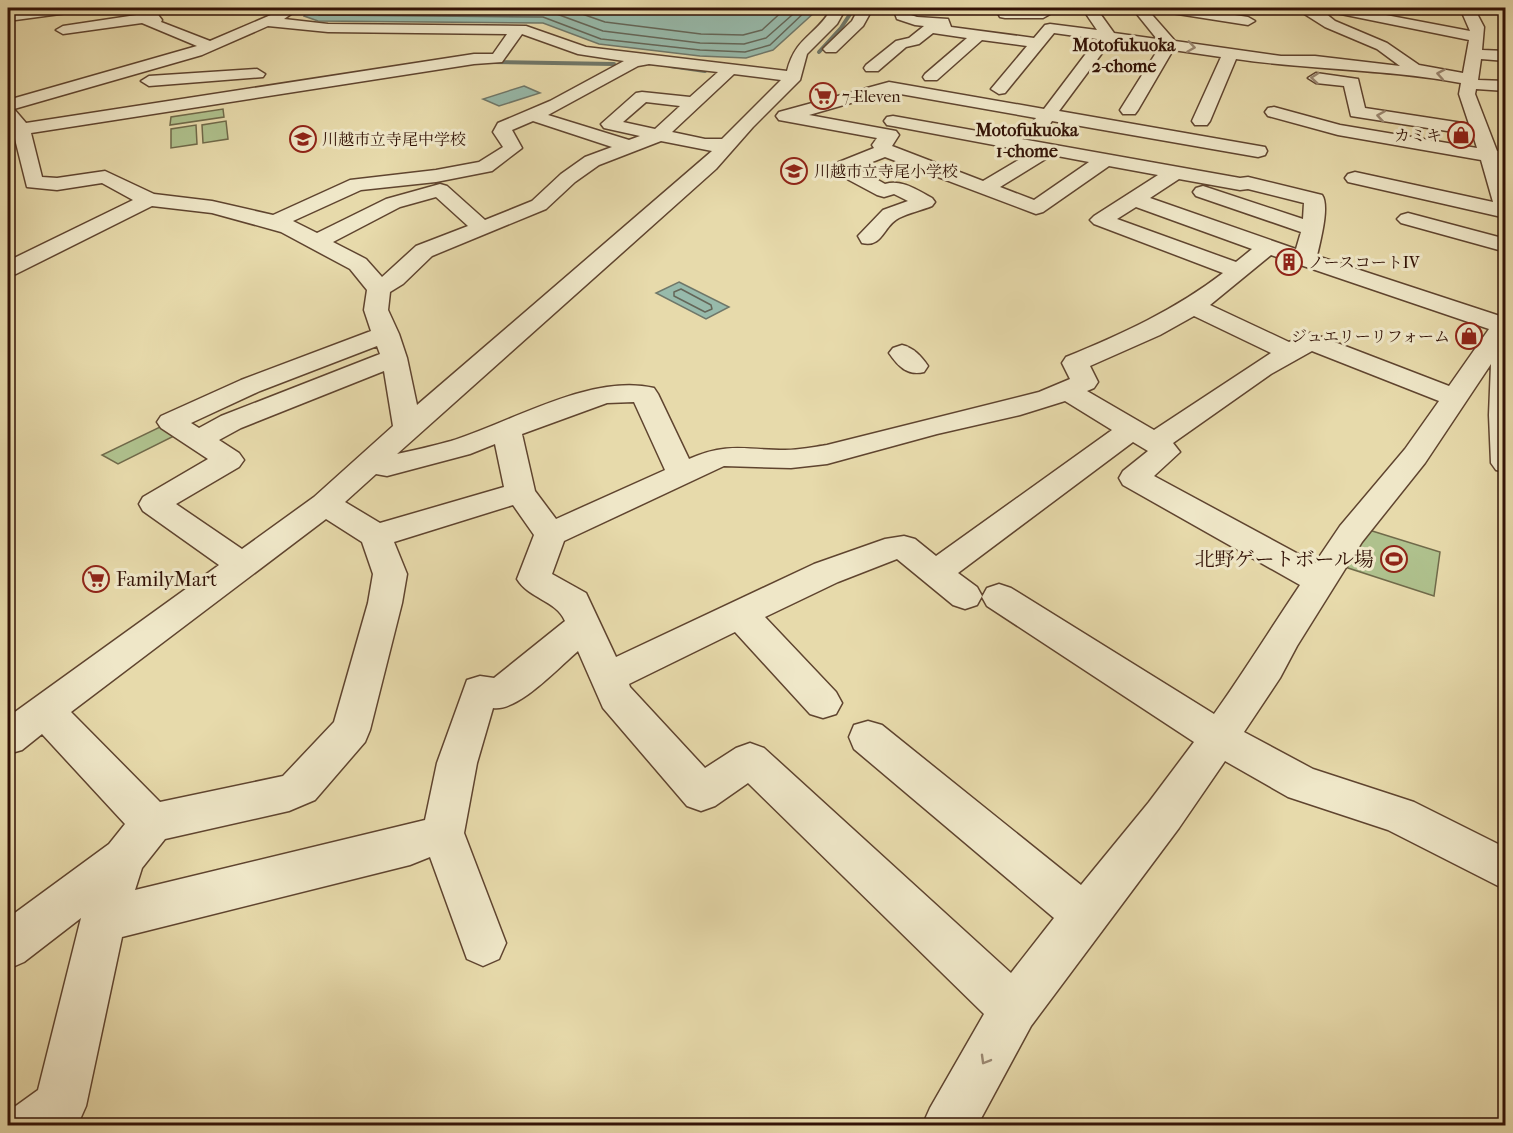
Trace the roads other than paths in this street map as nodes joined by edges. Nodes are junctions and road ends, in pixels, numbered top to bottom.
1 (75, 8) edge
2 (108, 8) edge
3 (298, 8) edge
4 (839, 8) edge
5 (866, 8) edge
6 (900, 8) edge
7 (910, 8) edge
8 (1002, 8) edge
9 (1089, 8) edge
10 (1139, 8) edge
11 (1166, 8) edge
12 (1233, 8) edge
13 (1302, 8) edge
14 (1331, 8) edge
15 (1463, 8) edge
16 (148, 12) edge
17 (1195, 14) edge
18 (8, 17) edge
19 (1044, 17) edge
20 (266, 18) junction
21 (948, 20) edge
22 (1397, 21) junction
23 (42, 23) dead end
24 (312, 27) junction
25 (391, 29) junction
26 (63, 30) dead end
27 (1481, 31) junction
28 (980, 35) junction
29 (1108, 35) junction
30 (513, 37) junction
31 (286, 38) dead end
32 (1369, 40) junction
33 (1268, 42) dead end
34 (1036, 44) junction
35 (1169, 44) junction
36 (212, 47) junction
37 (1231, 53) junction
38 (1475, 54) junction
39 (1506, 56) edge
40 (641, 58) junction
41 (1276, 65) junction
42 (806, 66) junction
43 (731, 69) junction
44 (1414, 69) junction
45 (272, 72) dead end
46 (121, 74) junction
47 (900, 76) junction
48 (931, 77) junction
49 (648, 80) dead end
50 (954, 81) dead end
51 (1468, 81) junction
52 (1506, 86) edge
53 (1019, 92) dead end
54 (692, 94) junction
55 (1040, 95) dead end
56 (1060, 98) junction
57 (917, 99) junction
58 (1083, 102) dead end
59 (8, 105) edge
60 (8, 112) edge
61 (1150, 113) dead end
62 (575, 114) dead end
63 (531, 115) junction
64 (785, 116) junction
65 (1180, 118) dead end
66 (1043, 121) junction
67 (1201, 121) junction
68 (1484, 122) junction
69 (610, 124) junction
70 (1222, 125) dead end
71 (15, 130) edge
72 (939, 130) junction
73 (659, 135) junction
74 (989, 139) junction
75 (731, 141) junction
76 (629, 146) junction
77 (1026, 146) junction
78 (1048, 150) junction
79 (893, 153) junction
80 (17, 157) edge
81 (1498, 157) edge
82 (1105, 160) junction
83 (1254, 163) junction
84 (942, 171) junction
85 (1171, 176) junction
86 (1355, 178) dead end
87 (1475, 182) dead end
88 (986, 188) junction
89 (1134, 199) junction
90 (149, 200) junction
91 (1504, 204) edge
92 (1408, 219) dead end
93 (275, 222) junction
94 (1312, 229) junction
95 (483, 230) junction
96 (870, 238) dead end
97 (318, 242) junction
98 (1506, 246) edge
99 (1267, 247) junction
100 (1305, 259) junction
101 (8, 269) edge
102 (1240, 271) junction
103 (379, 289) junction
104 (1193, 306) junction
105 (1505, 324) edge
106 (391, 346) junction
107 (1290, 352) junction
108 (1068, 391) junction
109 (1454, 397) junction
110 (1504, 415) edge
111 (408, 428) junction
112 (507, 431) junction
113 (1143, 436) junction
114 (1506, 463) edge
115 (371, 464) junction
116 (681, 473) junction
117 (520, 493) junction
118 (325, 504) junction
119 (550, 534) junction
120 (376, 537) junction
121 (242, 565) junction
122 (936, 573) junction
123 (1321, 581) junction
124 (740, 614) junction
125 (584, 625) junction
126 (607, 678) junction
127 (823, 703) dead end
128 (45, 711) junction
129 (868, 737) dead end
130 (8, 738) edge
131 (1220, 738) junction
132 (152, 823) junction
133 (443, 833) junction
134 (124, 858) junction
135 (1506, 870) edge
136 (1085, 916) junction
137 (103, 920) junction
138 (483, 943) dead end
139 (8, 945) edge
140 (1014, 1009) junction
141 (31, 1125) edge
142 (948, 1125) edge

1 - 18 street
2 - 23 street
3 - 20 street
4 - 42 street
5 - 42 street
6 - 21 street
7 - 21 street
8 - 19 street
9 - 29 street
10 - 35 street
11 - 17 street
12 - 17 street
13 - 32 street
14 - 22 street
15 - 27 street
16 - 26 street
16 - 36 street
19 - 29 street
19 - 34 street
20 - 24 street
20 - 36 street
21 - 28 street
21 - 47 street
22 - 27 street
22 - 32 street
24 - 25 street
24 - 31 street
25 - 30 street
25 - 30 street
27 - 38 street
28 - 34 street
28 - 48 street
29 - 35 street
29 - 56 street
30 - 40 street
30 - 71 street
32 - 44 street
33 - 41 street
34 - 53 street
35 -> 37 street
35 - 61 street
36 - 46 street
37 - 41 street
37 - 67 street
38 - 39 street
38 - 51 street
40 - 43 street
40 - 49 street
40 - 63 street
41 - 44 street
68 -> 41 street
42 - 43 street
42 - 75 street
43 - 54 street
51 -> 44 street
45 - 46 street
46 - 59 street
47 - 48 street
47 - 57 street
47 - 64 street
48 - 50 street
51 - 52 street
51 - 68 street
54 - 69 street
54 - 73 street
55 - 56 street
56 - 58 street
56 - 66 street
57 - 66 street
57 - 72 street
60 - 71 street
62 - 69 street
63 - 76 street
63 - 93 street
64 - 75 street
64 - 79 street
65 - 67 street
66 - 77 street
66 - 83 street
67 - 70 street
68 - 81 street
69 - 73 street
71 - 80 street
72 - 74 street
72 - 79 street
73 - 75 street
73 - 76 street
74 - 77 street
74 - 84 street
75 - 111 street
76 - 95 street
77 - 78 street
78 - 82 street
78 - 88 street
79 - 84 street
79 - 96 street
80 - 90 street
81 - 83 street
81 - 91 street
82 - 85 street
82 - 88 street
83 - 85 street
83 - 94 street
84 - 88 street
85 - 89 street
85 - 94 street
86 - 91 street
87 - 91 street
89 - 99 street
89 - 102 street
90 - 93 street
90 - 101 street
92 - 98 street
93 - 97 street
94 - 100 street
95 - 97 street
95 - 103 street
97 - 103 street
99 - 100 street
99 - 102 street
100 - 105 street
102 - 104 street
103 - 106 street
104 - 107 street
104 - 108 street
105 - 109 street
105 - 110 street
106 - 111 street
106 - 121 street
107 - 109 street
107 - 113 street
108 - 113 street
108 - 116 street
109 - 123 street
110 - 114 street
111 - 115 street
112 - 115 street
112 - 116 street
112 - 117 street
113 - 122 street
113 - 123 street
115 - 118 street
116 - 119 street
117 - 119 street
117 - 120 street
118 - 120 street
118 - 121 street
119 - 125 street
120 - 132 street
121 - 128 street
122 - 124 street
122 - 131 street
123 - 131 street
124 - 126 street
124 - 127 street
125 - 126 street
125 - 133 street
126 - 140 street
128 - 130 street
128 - 132 street
129 - 136 street
131 - 135 street
131 - 136 street
132 - 134 street
133 - 137 street
133 - 138 street
134 - 137 street
134 - 139 street
136 - 140 street
137 - 141 street
140 -> 142 street

